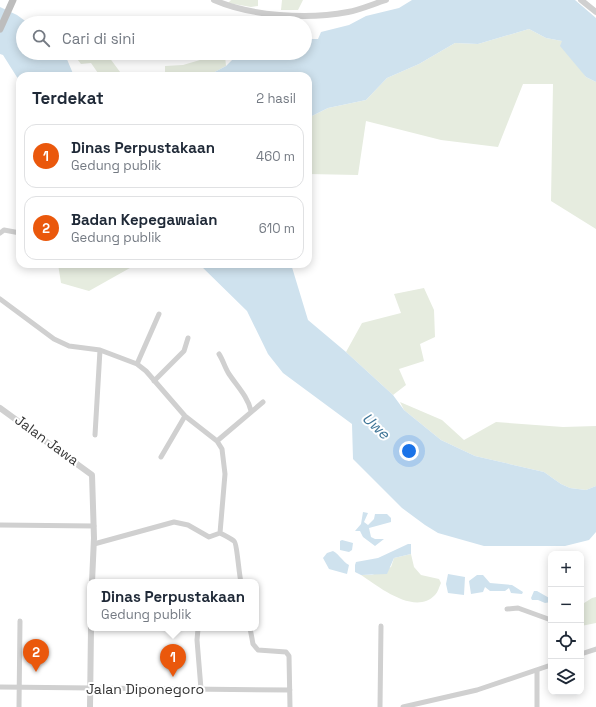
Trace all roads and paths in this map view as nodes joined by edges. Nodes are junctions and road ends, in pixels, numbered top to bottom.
1 (13, 0) edge
2 (214, 0) edge
3 (386, 0) edge
4 (581, 0) edge
5 (596, 12) edge
6 (0, 29) edge
7 (16, 232) edge
8 (0, 233) edge
9 (0, 299) edge
10 (158, 314) dead end
11 (188, 338) dead end
12 (100, 350) junction
13 (219, 354) dead end
14 (136, 364) junction
15 (154, 380) junction
16 (264, 402) dead end
17 (0, 408) edge
18 (251, 411) junction
19 (184, 416) junction
20 (95, 436) dead end
21 (216, 441) junction
22 (160, 457) dead end
23 (0, 525) edge
24 (94, 526) junction
25 (220, 533) junction
26 (94, 544) junction
27 (92, 579) edge
28 (240, 579) edge
29 (507, 609) dead end
30 (548, 619) edge
31 (20, 621) dead end
32 (381, 626) dead end
33 (91, 631) edge
34 (198, 631) edge
35 (251, 631) edge
36 (596, 649) edge
37 (584, 653) edge
38 (548, 666) edge
39 (537, 671) junction
40 (0, 686) edge
41 (18, 687) junction
42 (90, 689) junction
43 (201, 689) junction
44 (290, 690) junction
45 (19, 707) edge
46 (90, 707) edge
47 (290, 707) edge
48 (380, 707) edge
49 (403, 707) edge
50 (537, 707) edge

1 - 6 main road
2 - 3 street
4 - 5 street
7 - 8 street
9 - 12 street
10 - 14 street
11 - 15 street
12 - 14 street
12 - 20 street
13 - 18 street
14 - 15 street
15 - 19 street
16 - 18 street
17 - 24 street, Jalan Jawa
18 - 21 street
19 - 21 street
19 - 22 street
21 - 25 street
23 - 24 street
24 - 26 street
25 - 26 street
25 - 28 street
26 - 27 street
29 - 30 street
31 - 41 street
32 - 48 street
33 - 42 street
34 - 43 street
35 - 44 street
36 - 37 street
38 - 39 street
39 - 49 street
39 - 50 street
40 - 41 street, Jalan Diponegoro
41 - 42 street, Jalan Diponegoro
41 - 45 street
42 - 43 street, Jalan Diponegoro
42 - 46 street
43 - 44 street, Jalan Diponegoro
44 - 47 street

